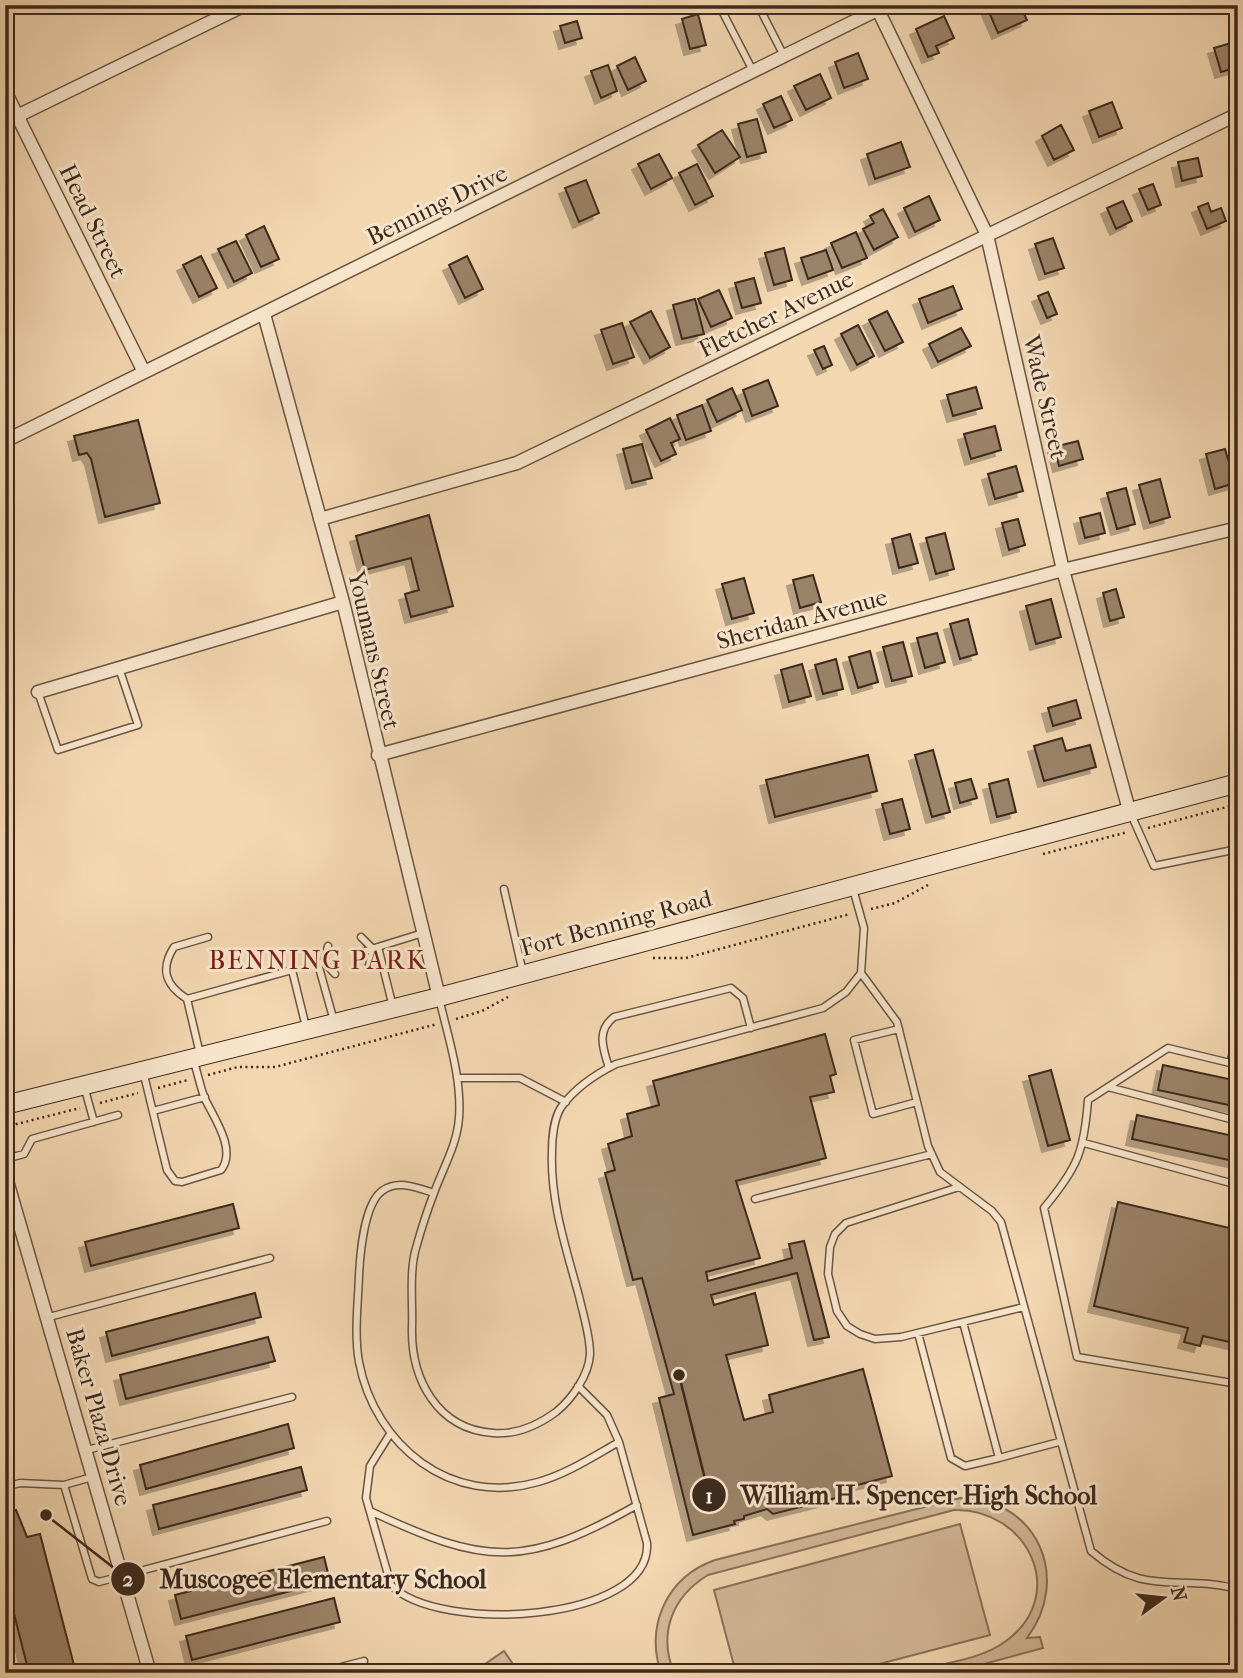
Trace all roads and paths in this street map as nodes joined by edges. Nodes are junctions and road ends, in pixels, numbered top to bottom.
1 (245, 5) edge
2 (719, 5) edge
3 (758, 5) edge
4 (882, 7) edge
5 (784, 56) junction
6 (754, 71) junction
7 (5, 91) edge
8 (1238, 114) edge
9 (18, 116) junction
10 (5, 122) edge
11 (987, 235) junction
12 (264, 314) junction
13 (143, 370) junction
14 (5, 441) edge
15 (320, 519) junction
16 (1238, 528) edge
17 (1063, 570) junction
18 (343, 602) junction
19 (119, 668) junction
20 (38, 692) joint
21 (378, 755) junction
22 (1238, 783) edge
23 (1238, 804) edge
24 (1129, 810) junction
25 (1138, 830) junction
26 (1238, 849) edge
27 (1037, 856) dead end
28 (932, 883) dead end
29 (852, 884) junction
30 (504, 889) dead end
31 (859, 912) junction
32 (425, 933) junction
33 (208, 937) dead end
34 (361, 937) dead end
35 (328, 946) dead end
36 (376, 948) junction
37 (365, 951) dead end
38 (651, 958) dead end
39 (328, 961) junction
40 (369, 965) dead end
41 (861, 972) junction
42 (335, 974) dead end
43 (523, 974) junction
44 (519, 993) dead end
45 (439, 997) junction
46 (187, 999) junction
47 (393, 1008) junction
48 (445, 1022) junction
49 (334, 1023) junction
50 (751, 1028) junction
51 (307, 1029) junction
52 (899, 1029) junction
53 (1238, 1038) edge
54 (196, 1055) junction
55 (1234, 1063) edge
56 (609, 1068) junction
57 (143, 1069) junction
58 (199, 1077) junction
59 (457, 1078) junction
60 (83, 1084) junction
61 (1108, 1087) junction
62 (148, 1090) junction
63 (205, 1097) junction
64 (566, 1102) junction
65 (917, 1102) junction
66 (5, 1105) edge
67 (89, 1105) junction
68 (153, 1111) junction
69 (118, 1115) dead end
70 (1238, 1121) edge
71 (93, 1122) junction
72 (5, 1128) edge
73 (1084, 1143) junction
74 (932, 1154) junction
75 (5, 1159) edge
76 (5, 1174) edge
77 (1238, 1185) edge
78 (959, 1187) junction
79 (434, 1193) junction
80 (755, 1199) dead end
81 (270, 1258) dead end
82 (1024, 1307) junction
83 (49, 1317) junction
84 (963, 1322) junction
85 (918, 1333) junction
86 (1238, 1384) edge
87 (578, 1387) junction
88 (292, 1397) dead end
89 (390, 1434) junction
90 (620, 1442) junction
91 (1059, 1442) junction
92 (87, 1450) junction
93 (999, 1458) junction
94 (94, 1477) junction
95 (64, 1485) junction
96 (5, 1487) edge
97 (637, 1505) junction
98 (370, 1511) junction
99 (327, 1521) dead end
100 (121, 1576) junction
101 (1238, 1589) edge
102 (364, 1661) dead end
103 (150, 1673) edge
104 (318, 1673) edge

1 - 9 street
2 - 6 lane
3 - 5 lane
4 - 5 street, Benning Drive
4 - 11 street, Wade Street
5 - 6 street, Benning Drive
6 - 12 street, Benning Drive
7 - 9 street, Head Street
8 - 11 street, Fletcher Avenue
9 - 10 street
9 - 13 street, Head Street
11 - 15 street, Fletcher Avenue
11 - 17 street, Wade Street
12 - 13 street, Benning Drive
12 - 15 street, Youmans Street
13 - 14 street, Benning Drive
15 - 18 street, Youmans Street
16 - 17 street, Sheridan Avenue
17 - 21 street, Sheridan Avenue
17 - 24 street, Wade Street
18 - 19 street
18 - 21 street, Youmans Street
19 - 20 street
19 - 20 lane
21 - 32 street, Youmans Street
22 - 24 street, Fort Benning Road
23 - 25 path
24 - 25 lane
24 - 29 street, Fort Benning Road
25 - 26 lane
25 - 27 path
28 - 31 path
29 - 31 lane
29 - 43 street, Fort Benning Road
30 - 43 lane
31 - 38 path
31 - 41 lane
32 - 36 lane
32 - 45 street, Youmans Street
33 - 46 lane
34 - 36 lane
35 - 39 lane
36 - 37 lane
36 - 40 lane
36 - 47 lane
39 - 42 lane
39 - 49 lane
41 - 50 lane
41 - 52 lane
43 - 45 street, Fort Benning Road
44 - 48 path
45 - 47 street, Fort Benning Road
45 - 48 lane
46 - 51 lane
46 - 54 lane
47 - 49 street, Fort Benning Road
48 - 58 path
48 - 59 lane
49 - 51 street, Fort Benning Road
50 - 56 lane
50 - 56 lane
51 - 54 street, Fort Benning Road
52 - 65 lane
52 - 65 lane
53 - 55 lane
54 - 57 street, Fort Benning Road
54 - 58 lane
55 - 61 lane
56 - 64 lane
57 - 60 street, Fort Benning Road
57 - 62 lane
58 - 62 path
58 - 63 lane
59 - 64 lane
59 - 79 lane
60 - 66 street, Fort Benning Road
60 - 67 lane
61 - 70 lane
61 - 73 lane
62 - 67 path
62 - 68 lane
63 - 68 lane
63 - 68 lane
64 - 87 lane
65 - 74 lane
67 - 71 lane
67 - 72 path
69 - 71 lane
71 - 75 lane
73 - 77 lane
73 - 86 lane
74 - 78 lane
74 - 80 lane
76 - 83 street, Baker Plaza Drive
78 - 82 lane
78 - 85 lane
79 - 87 lane
79 - 89 lane
81 - 83 lane
82 - 84 lane
82 - 91 lane
83 - 92 street, Baker Plaza Drive
84 - 85 lane
84 - 93 lane
85 - 93 lane
87 - 90 lane
88 - 92 lane
89 - 90 lane
89 - 98 lane
90 - 97 lane
91 - 93 lane
91 - 101 lane
92 - 94 street, Baker Plaza Drive
94 - 95 lane
94 - 100 street, Baker Plaza Drive
95 - 96 lane
95 - 100 lane
97 - 98 lane
97 - 98 lane
99 - 100 lane
100 - 103 street, Baker Plaza Drive
102 - 104 lane

